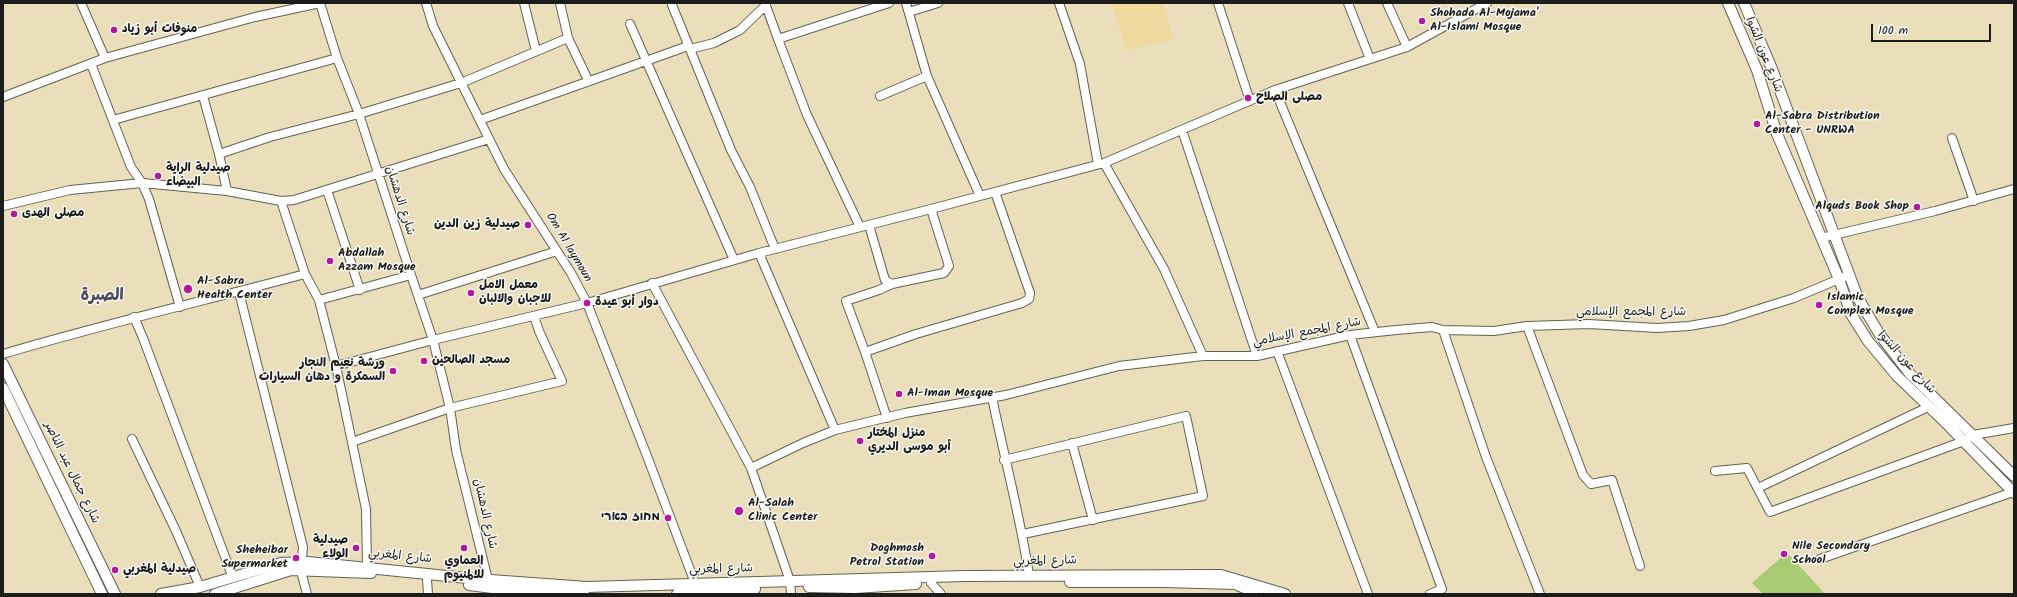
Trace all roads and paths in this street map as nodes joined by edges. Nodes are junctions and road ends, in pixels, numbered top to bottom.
1 (81, 3) edge
2 (320, 3) edge
3 (426, 3) edge
4 (524, 3) edge
5 (560, 3) edge
6 (889, 3) edge
7 (906, 3) edge
8 (938, 3) edge
9 (1059, 3) edge
10 (1218, 3) edge
11 (1348, 3) edge
12 (1387, 3) edge
13 (1487, 3) edge
14 (1728, 3) edge
15 (1744, 3) edge
16 (765, 4) edge
17 (672, 5) dead end
18 (1477, 5) edge
19 (909, 12) junction
20 (630, 24) dead end
21 (568, 38) junction
22 (778, 39) junction
23 (1407, 47) junction
24 (689, 48) junction
25 (536, 51) junction
26 (105, 58) junction
27 (337, 58) junction
28 (1370, 59) junction
29 (647, 61) junction
30 (91, 64) junction
31 (927, 76) junction
32 (588, 80) junction
33 (461, 83) junction
34 (1275, 90) junction
35 (202, 96) junction
36 (880, 96) dead end
37 (3, 97) edge
38 (1250, 101) junction
39 (359, 114) junction
40 (113, 120) junction
41 (480, 120) junction
42 (1182, 130) junction
43 (1952, 138) dead end
44 (489, 139) junction
45 (219, 154) junction
46 (1101, 164) junction
47 (378, 175) junction
48 (142, 183) junction
49 (2014, 189) edge
50 (327, 190) junction
51 (227, 191) junction
52 (995, 192) junction
53 (980, 196) junction
54 (281, 201) junction
55 (1974, 201) junction
56 (3, 206) edge
57 (931, 209) junction
58 (865, 226) junction
59 (1835, 234) junction
60 (1821, 238) junction
61 (775, 249) junction
62 (557, 251) junction
63 (759, 253) junction
64 (734, 260) junction
65 (305, 274) junction
66 (411, 275) junction
67 (1850, 275) junction
68 (1839, 279) junction
69 (652, 283) junction
70 (892, 284) junction
71 (360, 290) junction
72 (239, 292) junction
73 (418, 295) junction
74 (318, 300) junction
75 (586, 303) junction
76 (180, 308) junction
77 (534, 316) junction
78 (134, 317) junction
79 (1526, 326) junction
80 (1443, 330) junction
81 (1375, 332) junction
82 (1350, 336) junction
83 (433, 340) junction
84 (1277, 351) junction
85 (866, 352) junction
86 (3, 354) edge
87 (1203, 356) junction
88 (1257, 356) junction
89 (3, 364) edge
90 (336, 366) junction
91 (3, 388) edge
92 (992, 397) junction
93 (1928, 407) junction
94 (450, 408) junction
95 (887, 418) junction
96 (2014, 428) edge
97 (835, 430) junction
98 (1968, 438) junction
99 (132, 439) dead end
100 (352, 442) junction
101 (1072, 443) junction
102 (1004, 460) junction
103 (751, 468) junction
104 (1715, 471) dead end
105 (2014, 476) edge
106 (1758, 488) junction
107 (2013, 493) edge
108 (1093, 520) junction
109 (1022, 534) junction
110 (1820, 559) dead end
111 (301, 566) junction
112 (1640, 566) dead end
113 (367, 567) junction
114 (1029, 575) junction
115 (233, 578) junction
116 (427, 579) junction
117 (488, 580) junction
118 (695, 583) junction
119 (931, 583) junction
120 (200, 587) junction
121 (791, 587) edge
122 (501, 591) edge
123 (856, 591) edge
124 (229, 592) edge
125 (102, 594) edge
126 (115, 594) edge
127 (161, 594) edge
128 (215, 594) edge
129 (307, 594) edge
130 (428, 594) edge
131 (584, 594) edge
132 (677, 594) edge
133 (941, 594) edge
134 (1258, 594) edge
135 (1285, 594) edge
136 (1368, 594) edge
137 (1430, 594) edge
138 (1540, 594) edge

1 - 26 street
2 - 26 street
2 - 27 street, شارع الدهشان
3 - 33 street, Om Al laymoun
4 - 25 street
5 - 21 street
6 - 22 street
7 - 19 street
8 - 19 street
9 - 46 street
10 - 38 street
11 - 28 street
12 - 23 street
13 - 18 street
14 - 60 main road, شارع عون الشوا
15 - 59 main road, شارع عون الشوا
16 - 22 street
16 - 24 street
17 - 24 street
18 - 23 street
19 - 31 street
20 - 29 street
21 - 25 street
21 - 32 street
22 - 58 street
23 - 28 street
24 - 29 street
24 - 61 street
25 - 33 street
26 - 30 street
27 - 35 street
27 - 39 street, شارع الدهشان
28 - 34 street
29 - 32 street
29 - 64 street
30 - 37 street
30 - 40 street
31 - 36 street
31 - 53 street
32 - 41 street
33 - 39 street
33 - 41 street, Om Al laymoun
34 - 38 street
34 - 81 street
35 - 40 street
35 - 45 street
38 - 42 street
39 - 45 street
39 - 47 street, شارع الدهشان
40 - 48 street
41 - 44 street, Om Al laymoun
42 - 46 street
42 - 88 street
43 - 55 street
44 - 47 street
44 - 62 street, Om Al laymoun
45 - 51 street
46 - 52 street
46 - 87 street
47 - 50 street
47 - 66 street, شارع الدهشان
48 - 51 street
48 - 56 street
48 - 76 street
49 - 55 street
50 - 54 street
50 - 71 street
51 - 54 street
52 - 53 street
52 - 85 street
53 - 57 street
54 - 65 street
55 - 59 street
57 - 58 street
57 - 70 street
58 - 61 street
58 - 70 street
59 - 60 street
59 - 67 main road, شارع عون الشوا
60 - 68 main road, شارع عون الشوا
61 - 63 street
62 - 73 street
62 - 75 street, Om Al laymoun
63 - 64 street
63 - 97 street
64 - 69 street
65 - 72 street
65 - 74 street
66 - 71 street
66 - 73 street, شارع الدهشان
67 - 68 street, شارع المجمع الإسلامي
67 - 98 main road, شارع عون الشوا
68 - 79 street, شارع المجمع الإسلامي
68 - 93 main road, شارع عون الشوا
69 - 75 street
69 - 103 street
70 - 85 street
71 - 74 street
72 - 76 street
72 - 111 street
73 - 83 street, شارع الدهشان
74 - 90 street
75 - 77 street
75 - 118 street, Om Al laymoun
76 - 78 street
77 - 83 street
77 - 94 street
78 - 86 street
78 - 115 street
79 - 80 street, شارع المجمع الإسلامي
79 - 112 street
80 - 81 street, شارع المجمع الإسلامي
80 - 138 street
81 - 82 street, شارع المجمع الإسلامي
82 - 84 street, شارع المجمع الإسلامي
82 - 137 street
83 - 90 street
83 - 94 street, شارع الدهشان
84 - 88 street, شارع المجمع الإسلامي
84 - 136 street
85 - 95 street
87 - 88 street, شارع المجمع الإسلامي
87 - 92 street, شارع المجمع الإسلامي
89 - 126 main road, شارع جمال عبد الناصر
90 - 100 street
91 - 125 main road, شارع جمال عبد الناصر
92 - 95 street, شارع المجمع الإسلامي
92 - 102 street
93 - 98 main road, شارع عون الشوا
93 - 106 street
94 - 100 street
94 - 117 street, شارع الدهشان
95 - 97 street, شارع المجمع الإسلامي
96 - 98 street
97 - 103 street, شارع المجمع الإسلامي
98 - 105 main road, شارع عون الشوا
98 - 106 street
98 - 107 main road, شارع عون الشوا
99 - 120 street
100 - 113 street
101 - 102 street
101 - 108 street
101 - 108 street
102 - 109 street
103 - 121 street
104 - 106 street
107 - 110 street
108 - 109 street
109 - 114 street
111 - 113 main road, شارع المغربي
111 - 115 main road, شارع المغربي
111 - 116 main road, شارع المغربي
111 - 124 main road, شارع المغربي
111 - 129 street
113 - 117 main road, شارع المغربي
114 - 121 main road, شارع المغربي
114 - 135 main road, شارع المغربي
115 - 120 main road, شارع المغربي
116 - 122 main road, شارع المغربي
116 - 130 street
117 - 118 main road, شارع المغربي
117 - 122 street
118 - 121 main road, شارع المغربي
119 - 123 main road, شارع المغربي
119 - 133 street
119 - 134 main road, شارع المغربي
120 - 127 main road, شارع المغربي
121 - 123 main road, شارع المغربي
121 - 132 main road, شارع المغربي
122 - 131 main road, شارع المغربي
124 - 128 main road, شارع المغربي

